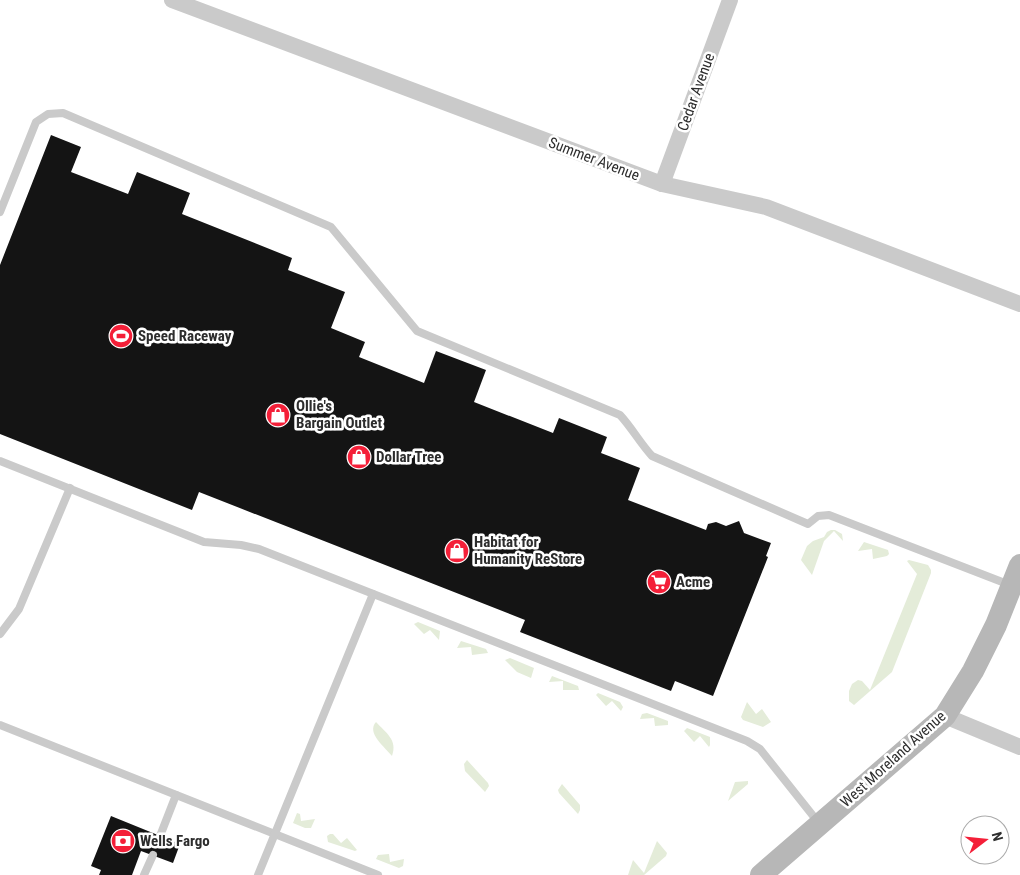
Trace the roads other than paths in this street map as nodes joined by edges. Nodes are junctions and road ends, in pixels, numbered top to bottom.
1 (172, 0) edge
2 (730, 0) edge
3 (662, 184) junction
4 (0, 212) edge
5 (1020, 304) edge
6 (0, 461) edge
7 (70, 488) junction
8 (1016, 575) edge
9 (374, 594) junction
10 (0, 634) edge
11 (944, 716) junction
12 (0, 725) edge
13 (1020, 747) edge
14 (176, 795) junction
15 (819, 824) junction
16 (275, 834) junction
17 (160, 836) dead end
18 (153, 855) dead end
19 (144, 875) edge
20 (258, 875) edge
21 (378, 875) edge
22 (761, 875) edge

1 - 3 street, Summer Avenue
2 - 3 street, Cedar Avenue
3 - 5 street, Summer Avenue
4 - 8 lane
6 - 7 lane
7 - 9 lane
7 - 10 lane
8 - 11 street, West Moreland Avenue
9 - 15 lane
9 - 16 lane
11 - 13 street
11 - 15 street, West Moreland Avenue
12 - 14 lane
14 - 16 lane
14 - 17 lane
15 - 22 street, West Moreland Avenue
16 - 20 lane
16 - 21 lane
18 - 19 lane

